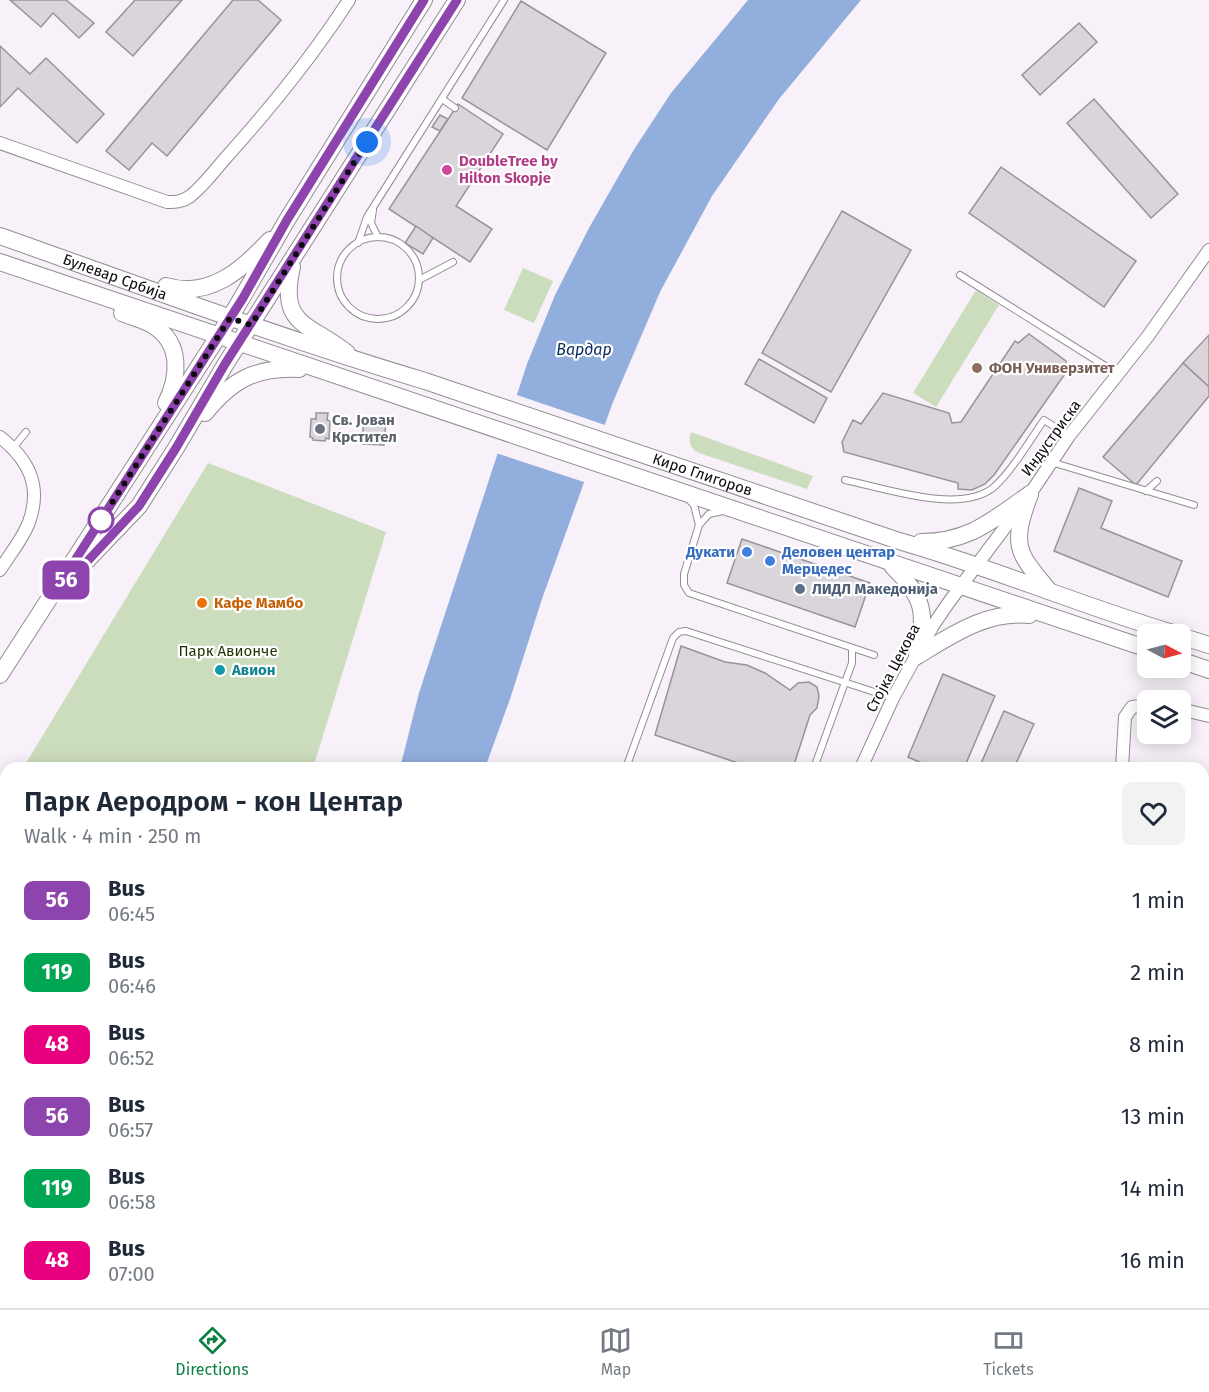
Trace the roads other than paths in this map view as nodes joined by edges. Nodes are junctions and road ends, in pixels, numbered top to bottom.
1 (349, 0) edge
2 (424, 0) edge
3 (457, 0) edge
4 (504, 0) edge
5 (442, 99) junction
6 (455, 108) dead end
7 (0, 142) edge
8 (373, 209) junction
9 (287, 220) junction
10 (0, 236) edge
11 (378, 237) junction
12 (358, 243) junction
13 (1209, 250) edge
14 (294, 256) junction
15 (0, 262) edge
16 (76, 262) junction
17 (453, 262) dead end
18 (960, 275) dead end
19 (419, 280) junction
20 (69, 284) junction
21 (230, 318) junction
22 (251, 325) junction
23 (219, 335) junction
24 (240, 342) junction
25 (357, 361) junction
26 (318, 370) junction
27 (1118, 374) junction
28 (26, 432) dead end
29 (1069, 436) junction
30 (0, 437) edge
31 (13, 448) junction
32 (176, 448) junction
33 (1051, 462) junction
34 (845, 480) dead end
35 (1157, 481) dead end
36 (122, 486) junction
37 (674, 489) junction
38 (1146, 491) junction
39 (1030, 494) junction
40 (1194, 505) dead end
41 (734, 508) junction
42 (699, 525) junction
43 (899, 541) junction
44 (888, 562) junction
45 (977, 565) junction
46 (0, 570) edge
47 (58, 587) junction
48 (961, 587) junction
49 (1050, 592) junction
50 (1056, 617) junction
51 (1146, 624) edge
52 (1191, 639) edge
53 (1137, 645) edge
54 (1209, 645) edge
55 (852, 648) junction
56 (874, 655) dead end
57 (917, 656) junction
58 (1191, 664) edge
59 (1209, 670) edge
60 (0, 675) edge
61 (845, 683) junction
62 (892, 698) junction
63 (1137, 706) edge
64 (1191, 712) edge
65 (1209, 716) edge
66 (628, 762) edge
67 (816, 762) edge
68 (864, 762) edge
69 (1122, 762) edge

1 - 7 street
2 - 9 street
3 - 14 street
4 - 5 lane
5 - 6 lane
5 - 8 lane
8 - 11 lane
8 - 12 lane
9 - 16 street
9 - 21 street
10 - 16 street, Булевар Србија
11 - 12 lane
11 - 19 lane
12 - 19 lane
13 - 27 street, Индустриска
14 - 22 street
14 - 25 street
15 - 20 street, Булевар Србија
16 - 21 street, Булевар Србија
17 - 19 lane
18 - 27 lane
20 - 23 street, Булевар Србија
20 - 36 street
21 - 22 street, Киро Глигоров
21 - 23 street
22 - 24 street
22 - 25 street, Киро Глигоров
23 - 24 street, Киро Глигоров
23 - 36 street
24 - 26 street, Киро Глигоров
24 - 32 street
25 - 43 street, Киро Глигоров
26 - 32 street
26 - 37 street, Киро Глигоров
27 - 29 street, Индустриска
28 - 31 lane
29 - 33 street, Индустриска
29 - 34 lane
30 - 31 street
31 - 46 street
32 - 47 street
33 - 38 lane
33 - 39 street, Индустриска
35 - 38 lane
36 - 47 street
37 - 41 street, Киро Глигоров
37 - 42 lane
38 - 40 lane
39 - 43 street
39 - 45 street, Индустриска
39 - 49 street
41 - 42 lane
41 - 44 street, Киро Глигоров
42 - 55 lane
43 - 45 street, Киро Глигоров
44 - 48 street, Киро Глигоров
44 - 57 street
45 - 48 street, Индустриска
45 - 49 street, Киро Глигоров
47 - 60 street
48 - 50 street, Киро Глигоров
48 - 57 street, Стојка Цекова
49 - 51 street, Киро Глигоров
50 - 53 street, Киро Глигоров
50 - 57 street
52 - 54 street
55 - 56 lane
55 - 61 lane
57 - 62 street, Стојка Цекова
58 - 59 street
61 - 62 lane
61 - 66 lane
61 - 67 lane
62 - 68 street, Стојка Цекова
63 - 69 street
64 - 65 street

